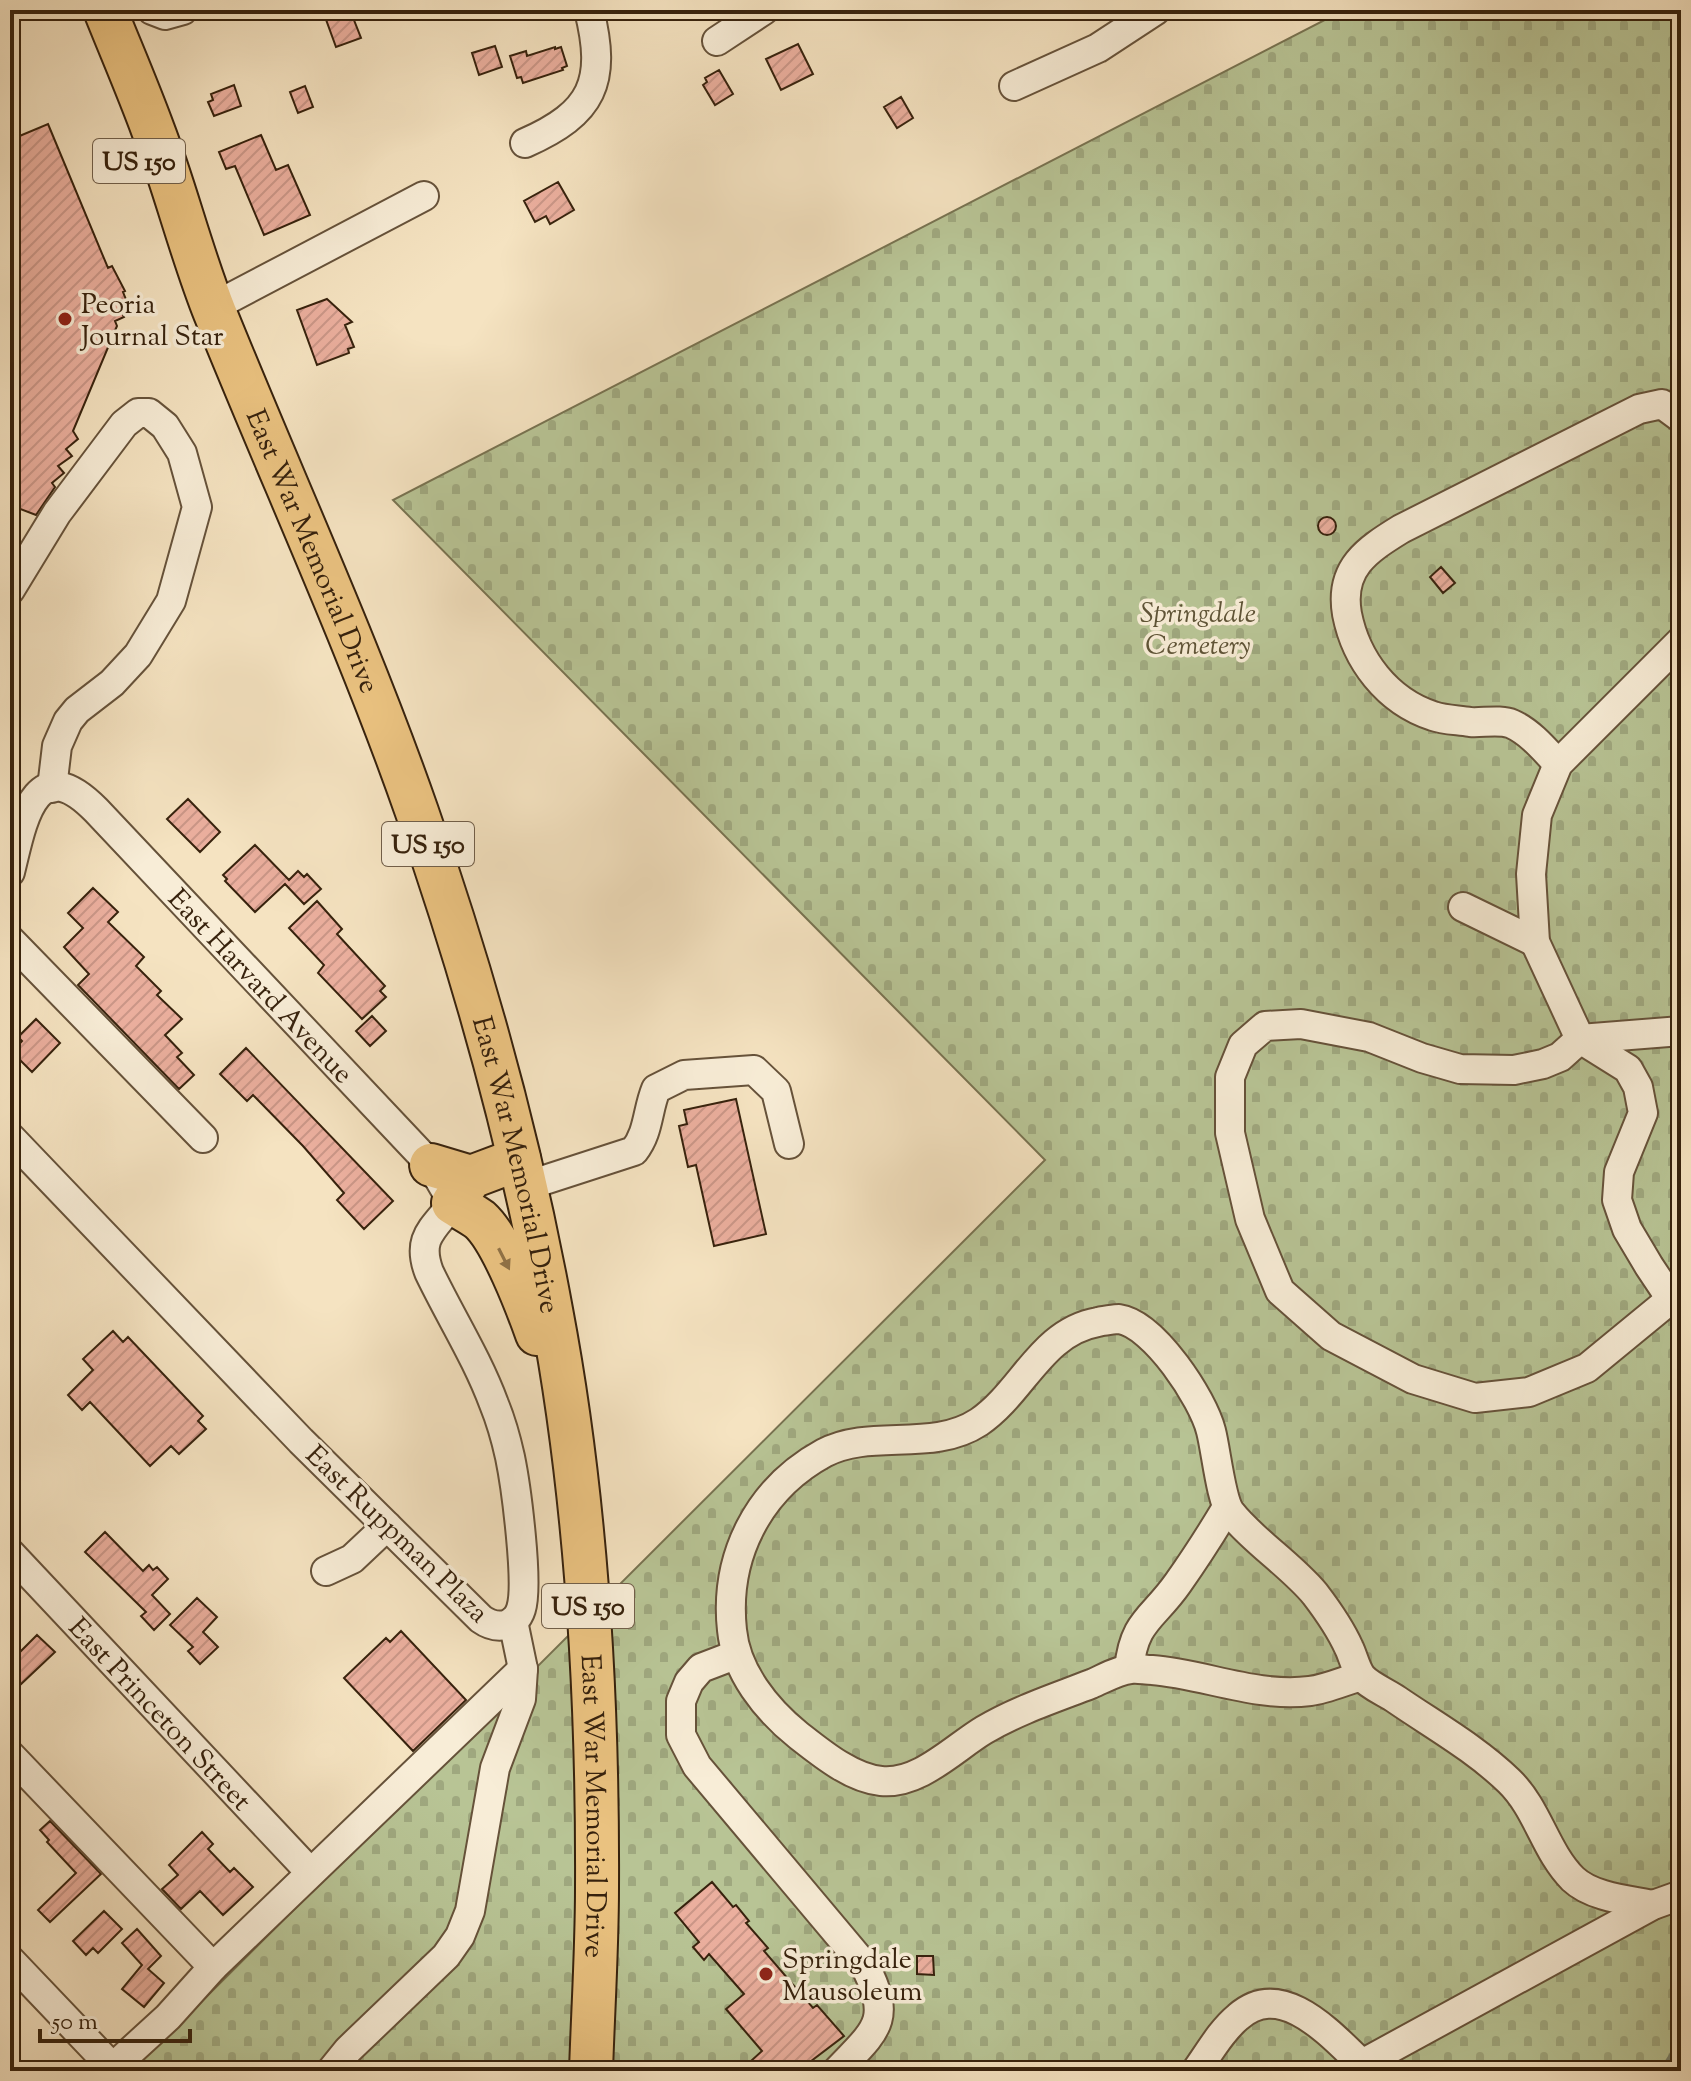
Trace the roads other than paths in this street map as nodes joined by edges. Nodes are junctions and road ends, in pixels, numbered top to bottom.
1 (75, 10) edge
2 (105, 10) edge
3 (589, 10) edge
4 (764, 10) edge
5 (1156, 10) edge
6 (717, 41) dead end
7 (1014, 86) dead end
8 (525, 143) dead end
9 (424, 196) dead end
10 (213, 307) junction
11 (1681, 418) edge
12 (10, 590) edge
13 (1681, 641) edge
14 (1558, 764) junction
15 (52, 788) junction
16 (10, 872) edge
17 (1463, 907) dead end
18 (10, 940) edge
19 (1535, 942) junction
20 (1681, 1031) edge
21 (1580, 1039) junction
22 (10, 1137) edge
23 (203, 1138) dead end
24 (789, 1144) dead end
25 (431, 1165) joint
26 (522, 1172) junction
27 (462, 1190) junction
28 (1676, 1304) edge
29 (576, 1475) junction
30 (1226, 1509) junction
31 (387, 1526) junction
32 (10, 1553) edge
33 (326, 1571) dead end
34 (513, 1621) junction
35 (735, 1655) junction
36 (523, 1669) junction
37 (1129, 1669) junction
38 (1361, 1676) junction
39 (10, 1755) edge
40 (310, 1872) junction
41 (1681, 1895) edge
42 (1653, 1905) junction
43 (10, 1960) edge
44 (213, 1967) junction
45 (1359, 2068) edge
46 (110, 2069) edge
47 (331, 2071) edge
48 (591, 2071) edge
49 (837, 2071) edge
50 (1196, 2071) edge

1 - 10 highway, East War Memorial Drive / US 150
2 - 10 highway, East War Memorial Drive / US 150
3 - 8 street
4 - 6 street
5 - 7 street
9 - 10 street
10 - 26 highway, East War Memorial Drive / US 150
11 - 14 street
12 - 15 street
13 - 14 street
14 - 19 street
15 - 16 street
15 - 25 street, East Harvard Avenue
17 - 19 street
18 - 23 street
19 - 21 street
20 - 21 street
21 - 28 street
21 - 28 street
22 - 31 street, East Ruppman Plaza
24 - 26 street
25 - 27 highway
26 - 27 highway
26 - 29 highway, East War Memorial Drive / US 150
27 -> 29 highway
27 - 34 street, East Ruppman Plaza
29 - 48 highway, East War Memorial Drive / US 150
30 - 35 street
30 - 37 street
30 - 38 street
31 - 33 street
31 - 34 street, East Ruppman Plaza
32 - 40 street, East Princeton Street
34 - 36 street
35 - 37 street
35 - 49 street
36 - 40 street
36 - 47 street
37 - 38 street
38 - 42 street
39 - 44 street
40 - 44 street
41 - 42 street
42 - 45 street
43 - 46 street
44 - 46 street
45 - 50 street

